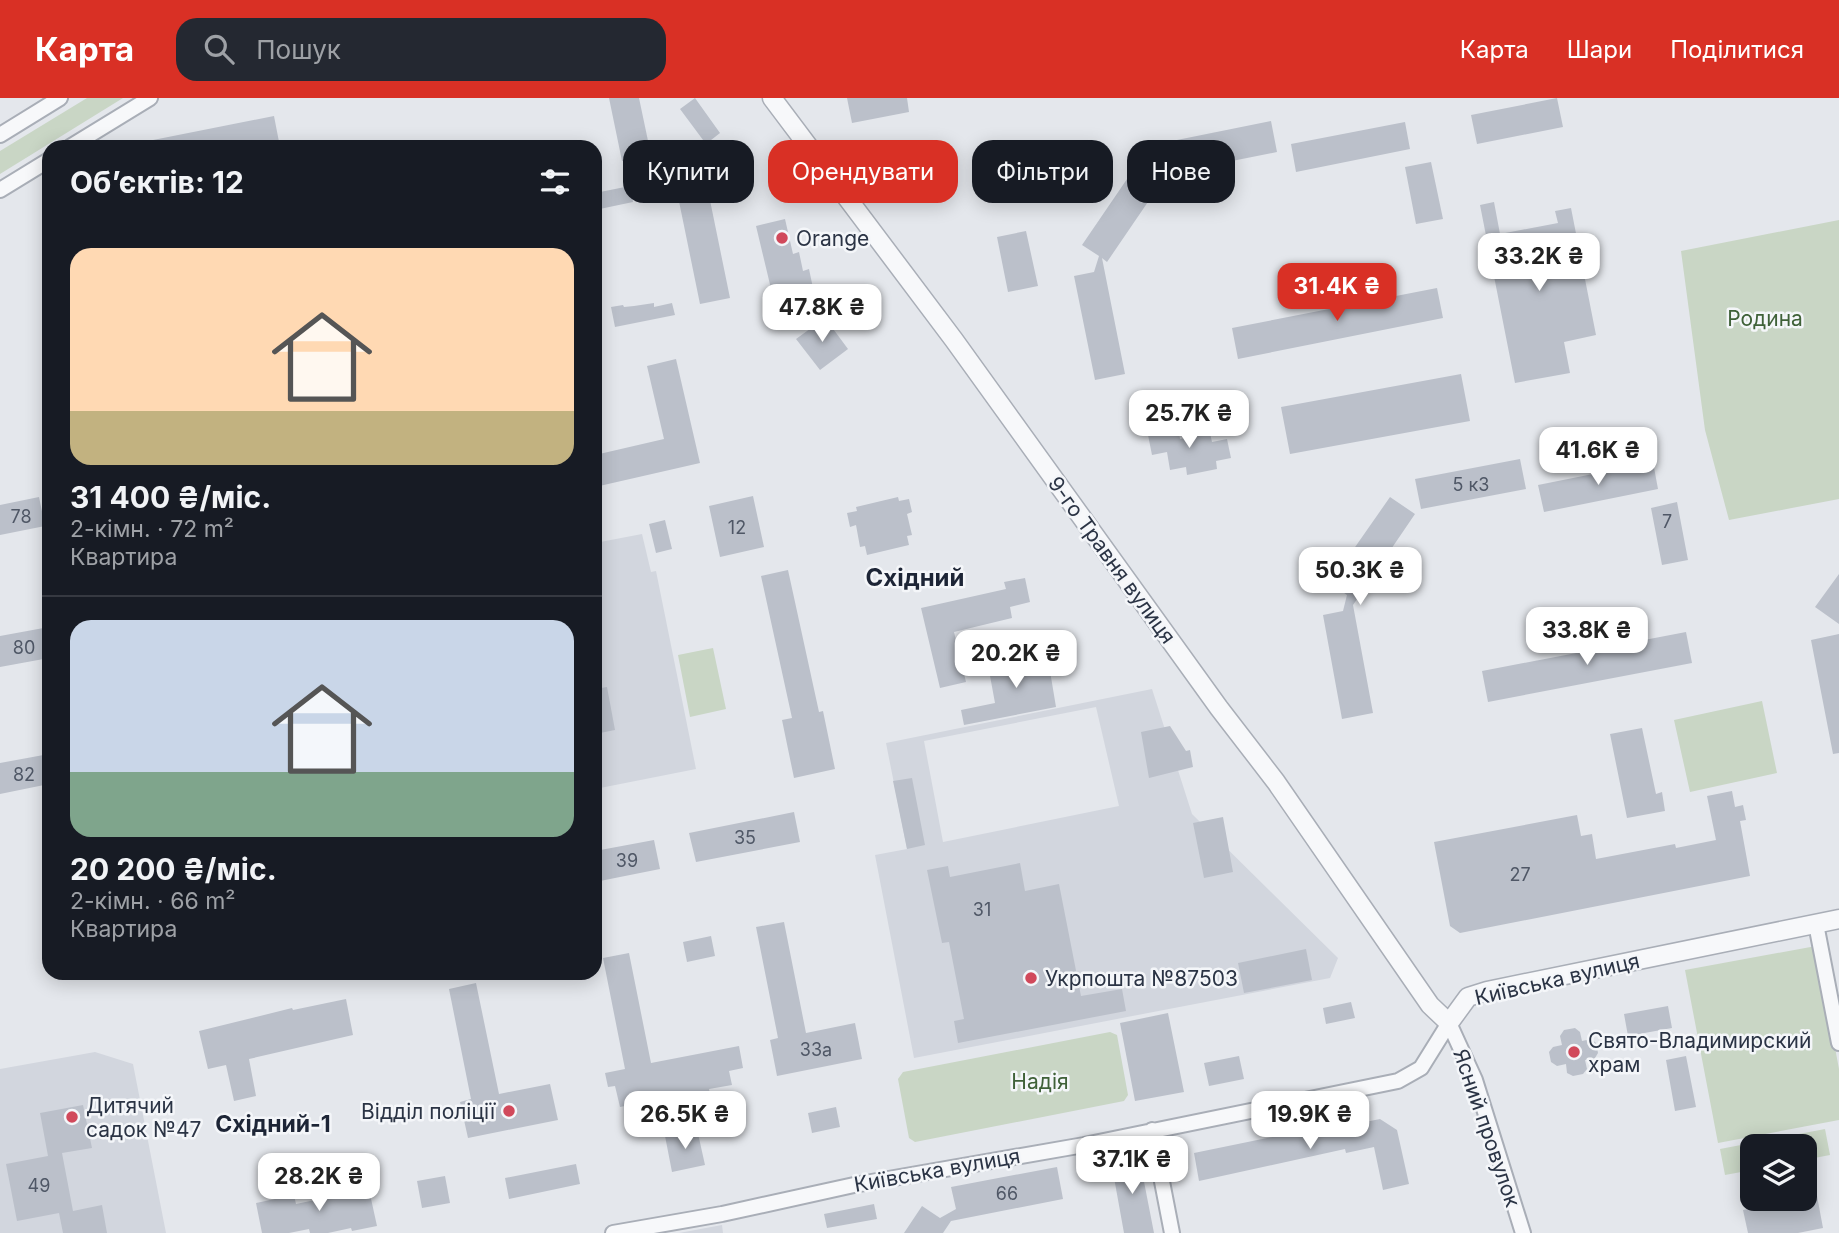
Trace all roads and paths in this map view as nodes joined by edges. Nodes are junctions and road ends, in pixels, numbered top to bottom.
1 (60, 98) edge
2 (150, 98) edge
3 (772, 98) edge
4 (0, 135) edge
5 (81, 140) edge
6 (42, 164) edge
7 (0, 190) edge
8 (1839, 919) edge
9 (1816, 924) junction
10 (1448, 1023) junction
11 (1839, 1043) edge
12 (1152, 1130) junction
13 (613, 1233) edge
14 (1172, 1233) edge
15 (1523, 1233) edge

1 - 4 street
2 - 5 street
3 - 10 street, 9-го Травня вулиця
6 - 7 street
8 - 9 street, Київська вулиця
9 - 10 street, Київська вулиця
9 - 11 street
10 - 12 street, Київська вулиця
10 - 15 street, Ясний провулок
12 - 13 street, Київська вулиця
12 - 14 street

